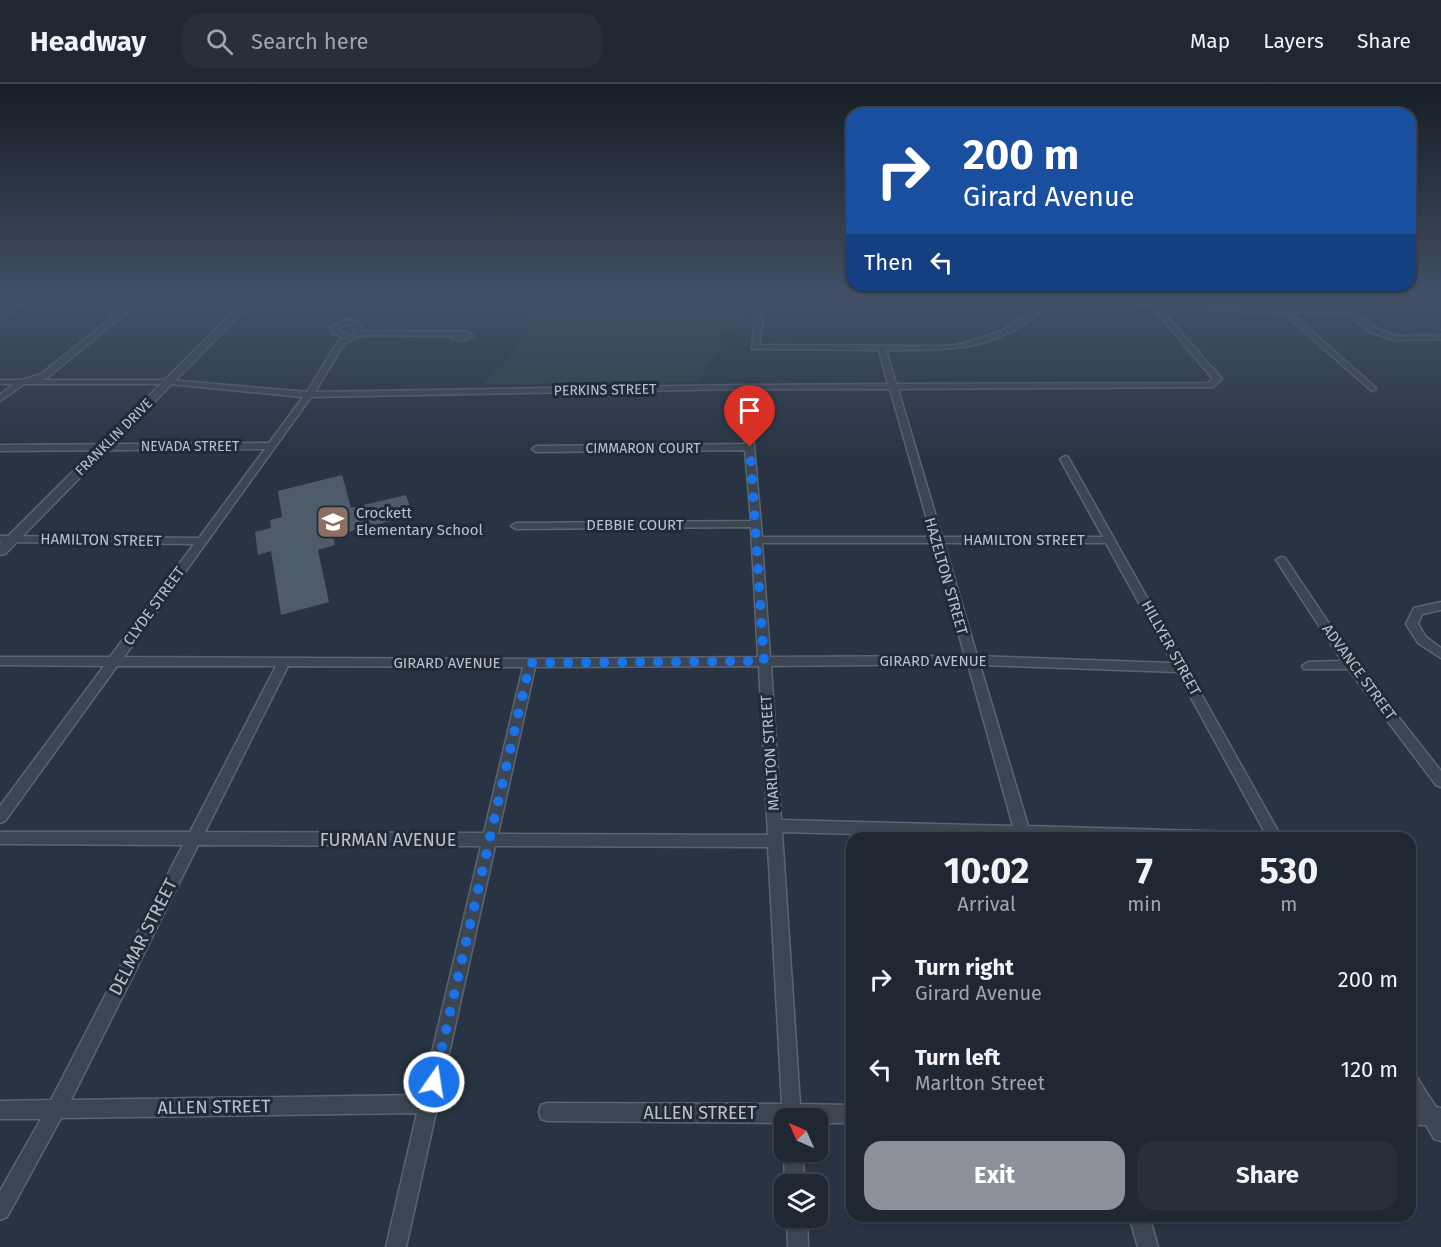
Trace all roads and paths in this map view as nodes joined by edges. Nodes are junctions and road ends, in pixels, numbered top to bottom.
1 (74, 352) edge
2 (198, 352) edge
3 (335, 352) edge
4 (883, 352) edge
5 (1194, 352) edge
6 (1332, 352) edge
7 (0, 382) edge
8 (22, 382) junction
9 (169, 382) junction
10 (892, 386) junction
11 (745, 387) junction
12 (1372, 388) dead end
13 (309, 395) junction
14 (0, 399) edge
15 (272, 446) junction
16 (103, 447) junction
17 (750, 447) junction
18 (0, 448) edge
19 (536, 449) dead end
20 (1065, 459) dead end
21 (755, 524) junction
22 (516, 526) dead end
23 (6, 539) edge
24 (757, 540) junction
25 (936, 540) junction
26 (1110, 540) junction
27 (202, 541) junction
28 (0, 551) edge
29 (1281, 560) dead end
30 (1441, 606) edge
31 (1441, 654) edge
32 (115, 660) junction
33 (971, 660) junction
34 (0, 661) edge
35 (764, 661) junction
36 (284, 662) junction
37 (530, 663) junction
38 (1351, 665) junction
39 (1308, 666) dead end
40 (1182, 668) junction
41 (1441, 781) edge
42 (0, 817) edge
43 (1021, 832) edge
44 (1272, 832) edge
45 (775, 834) junction
46 (846, 834) edge
47 (0, 838) edge
48 (192, 839) junction
49 (489, 840) junction
50 (1416, 1091) edge
51 (429, 1104) junction
52 (792, 1108) edge
53 (0, 1110) edge
54 (56, 1110) junction
55 (549, 1112) dead end
56 (846, 1114) edge
57 (828, 1115) edge
58 (774, 1116) edge
59 (1416, 1117) edge
60 (1438, 1122) edge
61 (0, 1210) edge
62 (1141, 1222) edge
63 (797, 1228) edge
64 (396, 1247) edge
65 (798, 1247) edge
66 (1148, 1247) edge

1 - 8 street
2 - 9 street, FRANKLIN DRIVE
3 - 13 street, CLYDE STREET
4 - 10 street, HAZELTON STREET
5 - 10 street, PERKINS STREET
6 - 12 street
7 - 8 street, PERKINS STREET
8 - 9 street, PERKINS STREET
8 - 14 street
9 - 13 street, PERKINS STREET
9 - 16 street, FRANKLIN DRIVE
10 - 11 street, PERKINS STREET
10 - 25 street, HAZELTON STREET
11 - 13 street, PERKINS STREET
11 - 17 street, MARLTON STREET
13 - 15 street, CLYDE STREET
15 - 16 street, NEVADA STREET
15 - 27 street, CLYDE STREET
16 - 18 street, NEVADA STREET
16 - 23 street, FRANKLIN DRIVE
17 - 19 street, CIMMARON COURT
17 - 21 street, MARLTON STREET
20 - 26 street, HILLYER STREET
21 - 22 street, DEBBIE COURT
21 - 24 street, MARLTON STREET
23 - 27 street, HAMILTON STREET
23 - 28 street, FRANKLIN DRIVE
24 - 25 street, HAMILTON STREET
24 - 35 street, MARLTON STREET
25 - 26 street, HAMILTON STREET
25 - 33 street, HAZELTON STREET
26 - 40 street, HILLYER STREET
27 - 32 street, CLYDE STREET
29 - 38 street, ADVANCE STREET
30 - 31 street
32 - 34 street, GIRARD AVENUE
32 - 36 street, GIRARD AVENUE
32 - 42 street, CLYDE STREET
33 - 35 street, GIRARD AVENUE
33 - 40 street, GIRARD AVENUE
33 - 43 street, HAZELTON STREET
35 - 37 street, GIRARD AVENUE
35 - 45 street, MARLTON STREET
36 - 37 street, GIRARD AVENUE
36 - 48 street, DELMAR STREET
37 - 49 street
38 - 39 street
38 - 41 street, ADVANCE STREET
40 - 44 street, HILLYER STREET
45 - 46 street, FURMAN AVENUE
45 - 49 street, FURMAN AVENUE
45 - 52 street, MARLTON STREET
47 - 48 street, FURMAN AVENUE
48 - 49 street, FURMAN AVENUE
48 - 54 street, DELMAR STREET
49 - 51 street
50 - 60 street
51 - 54 street, ALLEN STREET
51 - 64 street
53 - 54 street, ALLEN STREET
54 - 61 street, DELMAR STREET
55 - 58 street, ALLEN STREET
56 - 57 street, ALLEN STREET
59 - 60 street
62 - 66 street
63 - 65 street

